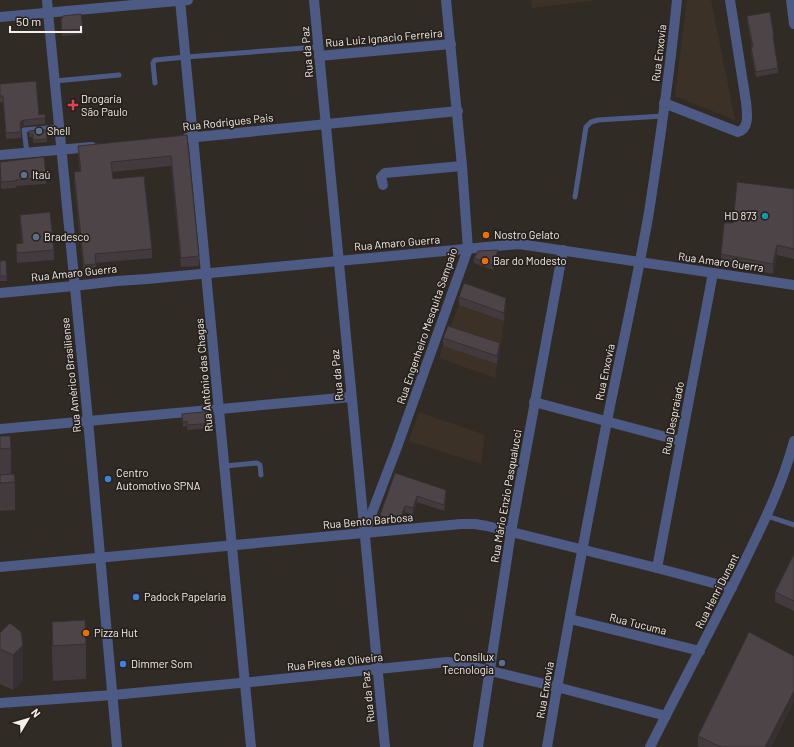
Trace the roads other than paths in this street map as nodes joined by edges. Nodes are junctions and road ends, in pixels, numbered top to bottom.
1 (47, 0) edge
2 (183, 0) edge
3 (314, 0) edge
4 (446, 0) edge
5 (677, 0) edge
6 (730, 0) edge
7 (790, 0) edge
8 (48, 13) junction
9 (0, 18) edge
10 (794, 24) edge
11 (451, 44) junction
12 (318, 52) junction
13 (186, 57) junction
14 (119, 75) dead end
15 (55, 81) junction
16 (154, 83) dead end
17 (664, 103) junction
18 (458, 111) junction
19 (663, 116) junction
20 (325, 124) junction
21 (59, 127) junction
22 (194, 138) junction
23 (178, 139) edge
24 (100, 146) edge
25 (61, 149) junction
26 (27, 153) junction
27 (0, 155) edge
28 (462, 166) junction
29 (383, 185) dead end
30 (575, 197) dead end
31 (468, 249) junction
32 (562, 250) junction
33 (338, 261) junction
34 (640, 262) junction
35 (206, 273) junction
36 (713, 273) junction
37 (794, 285) edge
38 (74, 286) junction
39 (0, 293) edge
40 (352, 397) junction
41 (534, 402) junction
42 (219, 409) junction
43 (88, 420) junction
44 (608, 421) junction
45 (0, 429) edge
46 (681, 441) junction
47 (794, 441) edge
48 (225, 466) junction
49 (261, 475) dead end
50 (767, 516) junction
51 (794, 525) edge
52 (511, 532) junction
53 (364, 533) junction
54 (232, 546) junction
55 (583, 550) junction
56 (100, 558) junction
57 (0, 567) edge
58 (657, 568) junction
59 (732, 588) junction
60 (570, 619) junction
61 (700, 651) junction
62 (377, 670) junction
63 (490, 671) junction
64 (246, 682) junction
65 (557, 687) junction
66 (113, 695) junction
67 (0, 703) edge
68 (666, 716) junction
69 (651, 746) edge
70 (118, 747) edge
71 (251, 747) edge
72 (385, 747) edge
73 (478, 747) edge
74 (547, 747) edge

1 - 8 street, Rua Américo Brasiliense
2 - 8 street
2 - 13 street, Rua Antônio das Chagas
3 - 12 street, Rua da Paz
4 - 11 street, Rua Engenheiro Mesquita Sampaio
5 - 17 street, Rua Enxovia
6 - 17 street
7 - 10 street
8 - 9 street
8 - 15 street, Rua Américo Brasiliense
11 - 12 street, Rua Luiz Ignacio Ferreira
11 - 18 street, Rua Engenheiro Mesquita Sampaio
12 - 13 lane
12 - 20 street, Rua da Paz
13 - 16 lane
13 - 22 street, Rua Antônio das Chagas
14 - 15 lane
15 - 21 street, Rua Américo Brasiliense
17 - 19 street, Rua Enxovia
18 - 20 street, Rua Rodrigues Pais
18 - 28 street, Rua Engenheiro Mesquita Sampaio
19 - 30 lane
19 - 34 street, Rua Enxovia
20 - 22 street, Rua Rodrigues Pais
20 - 33 street, Rua da Paz
21 - 25 street, Rua Américo Brasiliense
21 - 26 lane
22 - 23 street, Rua Rodrigues Pais
22 - 35 street, Rua Antônio das Chagas
24 - 25 street
25 - 26 street
25 - 38 street, Rua Américo Brasiliense
26 - 27 street
28 - 29 street
28 - 31 street, Rua Engenheiro Mesquita Sampaio
31 - 32 street, Rua Amaro Guerra
31 - 33 street, Rua Amaro Guerra
31 - 53 street, Rua Engenheiro Mesquita Sampaio
32 - 34 street, Rua Amaro Guerra
32 - 41 street, Rua Mário Enzio Pasqualucci
33 - 35 street, Rua Amaro Guerra
33 - 40 street, Rua da Paz
34 - 36 street, Rua Amaro Guerra
34 - 44 street, Rua Enxovia
35 - 38 street, Rua Amaro Guerra
35 - 42 street, Rua Antônio das Chagas
36 - 37 street, Rua Amaro Guerra
36 - 46 street, Rua Despraiado
38 - 39 street, Rua Amaro Guerra
38 - 43 street, Rua Américo Brasiliense
40 - 42 street
40 - 53 street, Rua da Paz
41 - 44 street
41 - 52 street, Rua Mário Enzio Pasqualucci
42 - 43 street
42 - 48 street, Rua Antônio das Chagas
43 - 45 street
43 - 56 street, Rua Américo Brasiliense
44 - 46 street
44 - 55 street, Rua Enxovia
46 - 58 street, Rua Despraiado
47 - 50 street, Rua Henri Dunant
48 - 49 lane
48 - 54 street, Rua Antônio das Chagas
50 - 51 lane
50 - 59 street, Rua Henri Dunant
52 - 53 street, Rua Bento Barbosa
52 - 55 street, Rua Bento Barbosa
52 - 63 street, Rua Mário Enzio Pasqualucci
53 - 54 street, Rua Bento Barbosa
53 - 62 street, Rua da Paz
54 - 56 street, Rua Bento Barbosa
54 - 64 street, Rua Antônio das Chagas
55 - 58 street, Rua Bento Barbosa
55 - 60 street, Rua Enxovia
56 - 57 street, Rua Bento Barbosa
56 - 66 street, Rua Américo Brasiliense
58 - 59 street, Rua Bento Barbosa
59 - 61 street, Rua Henri Dunant
60 - 61 street, Rua Tucuma
60 - 65 street, Rua Enxovia
61 - 68 street, Rua Henri Dunant
62 - 63 street, Rua Pires de Oliveira
62 - 64 street, Rua Pires de Oliveira
62 - 72 street, Rua da Paz
63 - 65 street, Rua Pires de Oliveira
63 - 73 street, Rua Mário Enzio Pasqualucci
64 - 66 street, Rua Pires de Oliveira
64 - 71 street, Rua Antônio das Chagas
65 - 68 street, Rua Pires de Oliveira
65 - 74 street, Rua Enxovia
66 - 67 street, Rua Pires de Oliveira
66 - 70 street, Rua Américo Brasiliense
68 - 69 street, Rua Henri Dunant

